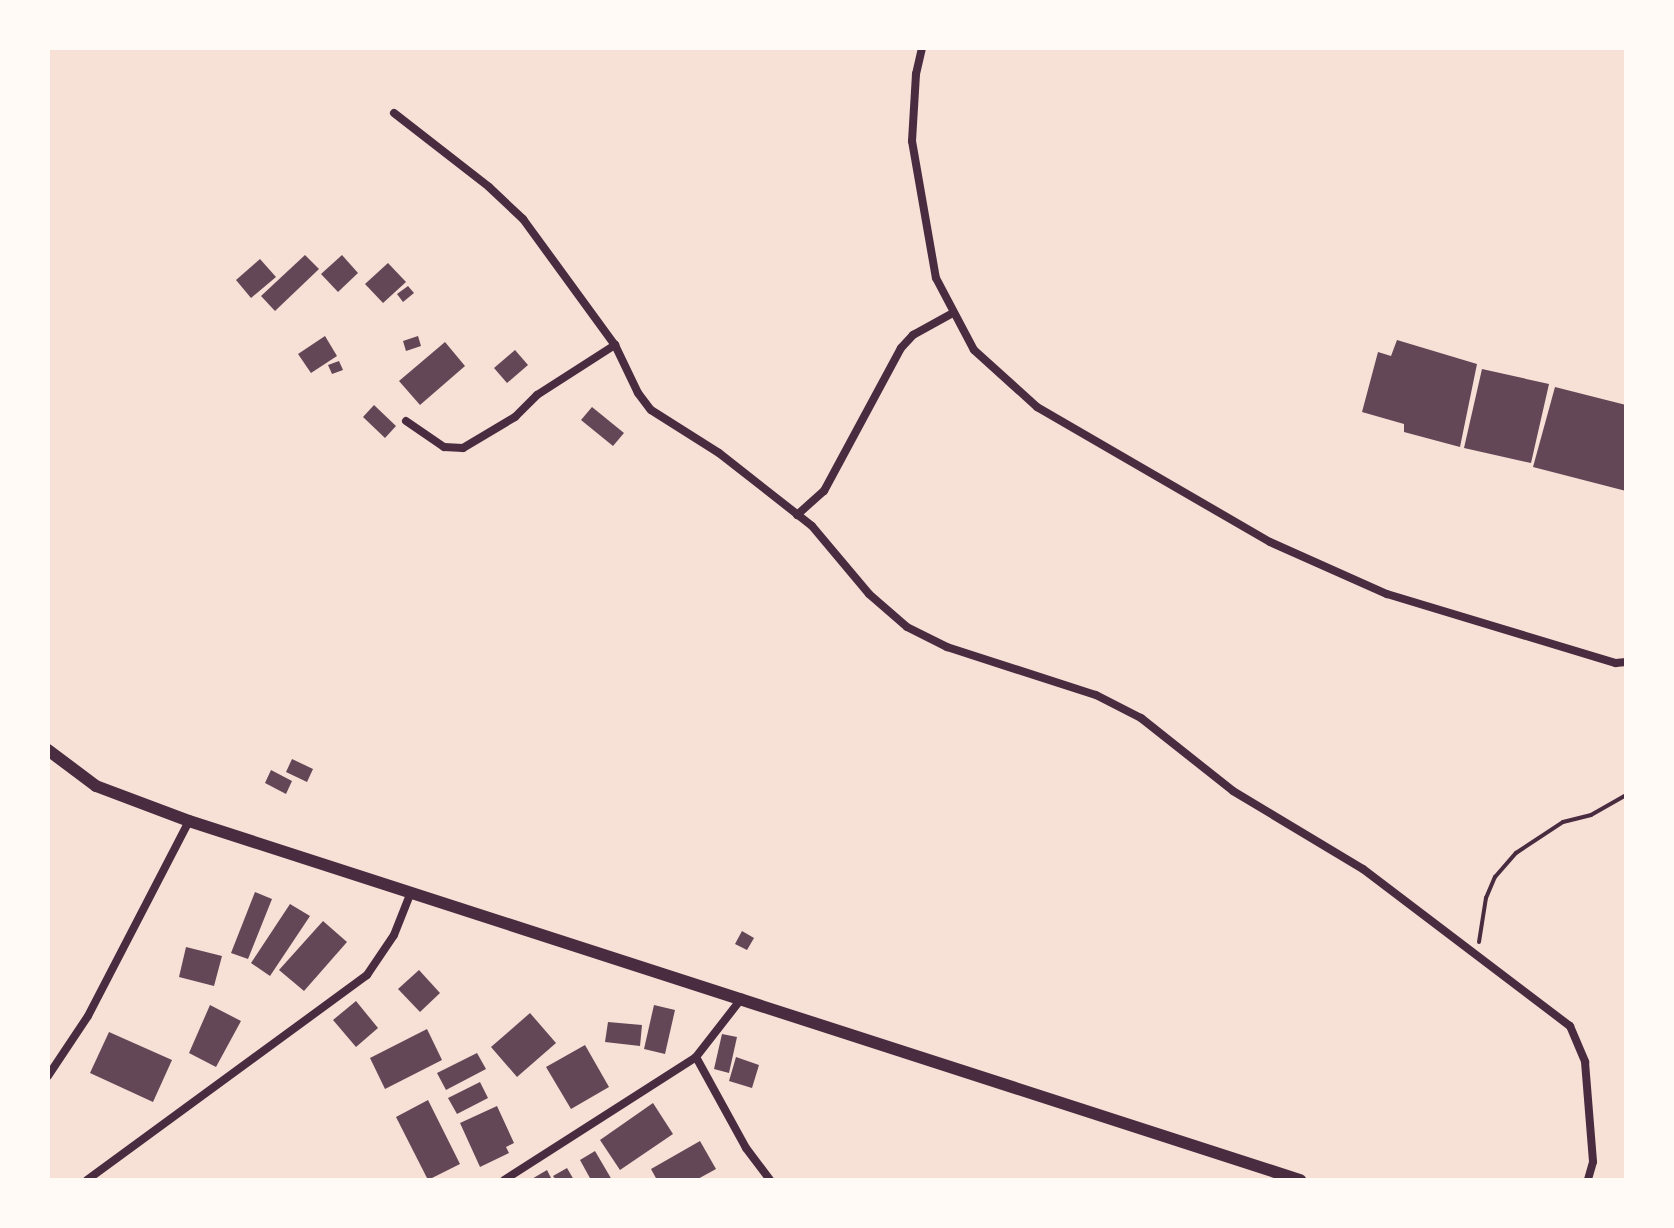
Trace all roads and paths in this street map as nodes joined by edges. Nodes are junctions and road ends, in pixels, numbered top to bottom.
1 (922, 48) edge
2 (394, 113) dead end
3 (953, 313) junction
4 (615, 345) junction
5 (406, 421) dead end
6 (797, 515) junction
7 (1626, 662) edge
8 (48, 750) edge
9 (1626, 795) edge
10 (189, 821) junction
11 (411, 892) junction
12 (1479, 955) junction
13 (743, 997) junction
14 (696, 1057) junction
15 (48, 1076) edge
16 (87, 1180) edge
17 (504, 1180) edge
18 (770, 1180) edge
19 (1300, 1180) edge
20 (1588, 1180) edge

1 - 3 street
2 - 4 street
3 - 6 street
3 - 7 street
4 - 5 street
4 - 6 street
6 - 12 street
8 - 10 street
9 - 12 path
10 - 11 street
10 - 15 street
11 - 13 street
11 - 16 street
12 - 20 street
13 - 14 street
13 - 19 street
14 - 17 street
14 - 18 street

